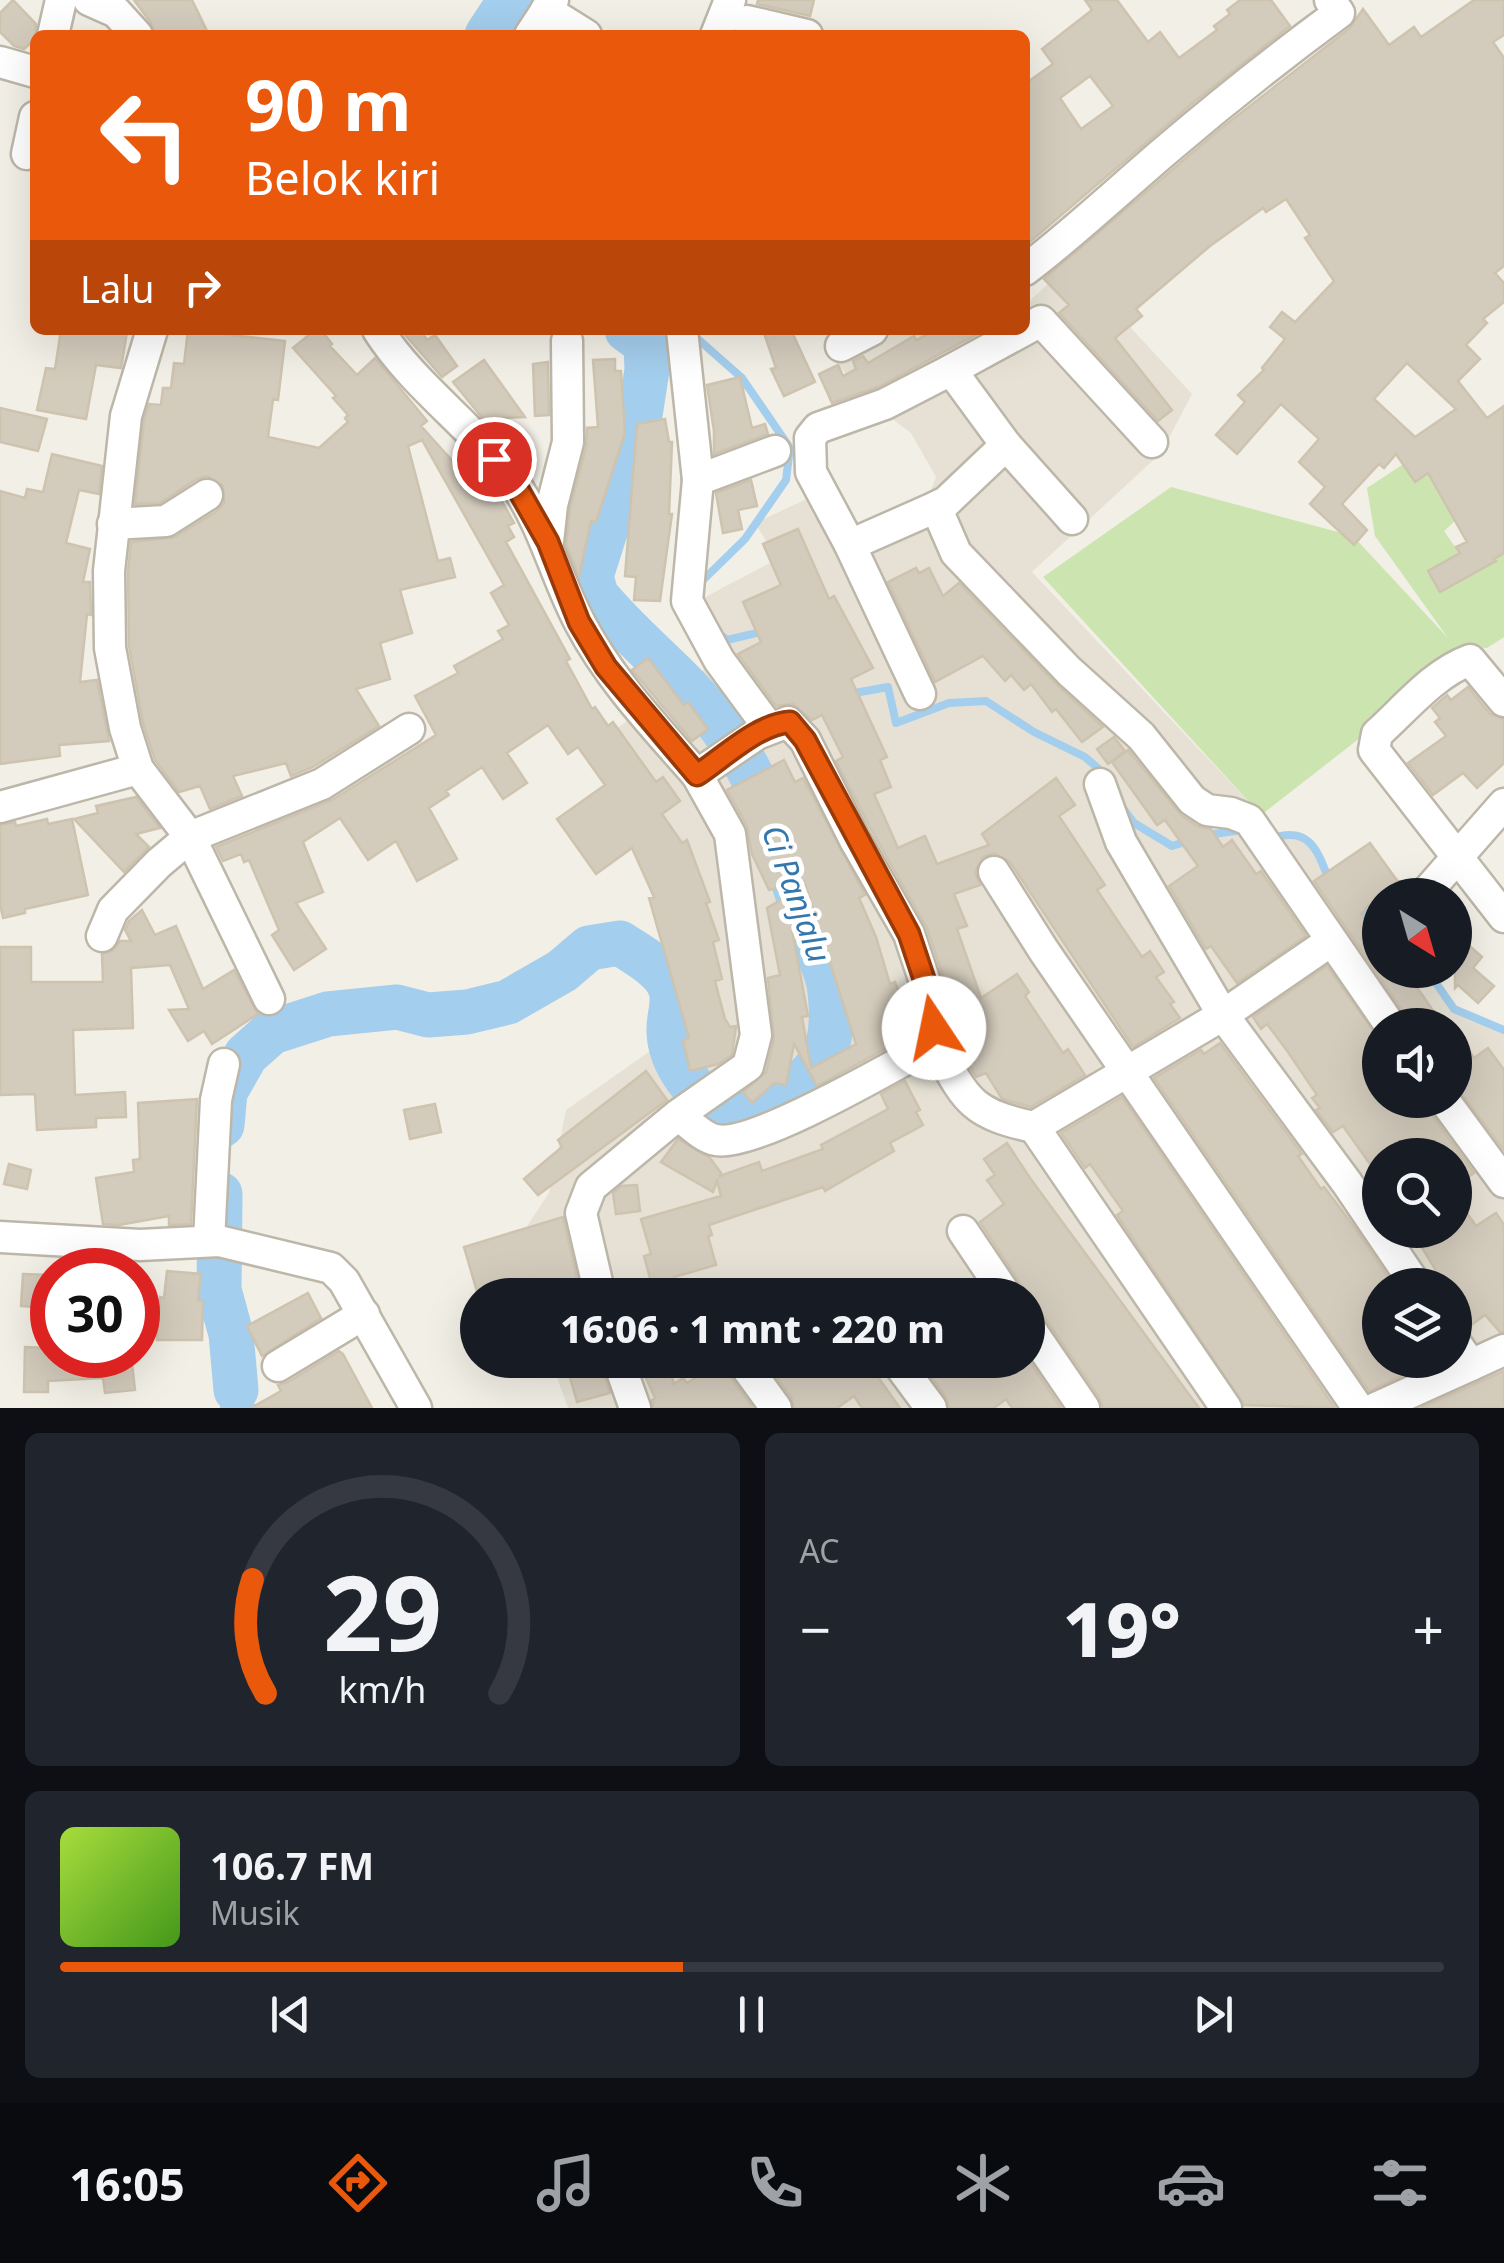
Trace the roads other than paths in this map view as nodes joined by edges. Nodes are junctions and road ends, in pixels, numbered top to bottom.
1 (61, 0) edge
2 (89, 0) edge
3 (1330, 0) edge
4 (543, 15) edge
5 (738, 15) edge
6 (54, 30) edge
7 (132, 30) edge
8 (575, 30) edge
9 (789, 30) edge
10 (0, 62) edge
11 (30, 71) edge
12 (30, 140) edge
13 (27, 154) dead end
14 (1030, 266) edge
15 (1033, 313) edge
16 (150, 335) edge
17 (381, 335) edge
18 (862, 335) edge
19 (1001, 335) edge
20 (566, 341) dead end
21 (684, 342) edge
22 (840, 346) dead end
23 (951, 370) junction
24 (1152, 442) dead end
25 (1006, 445) junction
26 (775, 452) dead end
27 (698, 480) junction
28 (206, 495) dead end
29 (936, 507) junction
30 (1072, 520) dead end
31 (113, 524) junction
32 (548, 542) junction
33 (850, 545) junction
34 (920, 694) dead end
35 (1504, 701) edge
36 (409, 729) dead end
37 (763, 732) junction
38 (138, 769) junction
39 (697, 775) junction
40 (1100, 784) dead end
41 (1504, 804) edge
42 (0, 807) edge
43 (190, 837) junction
44 (1456, 860) junction
45 (994, 872) dead end
46 (1440, 878) edge
47 (1504, 917) edge
48 (102, 936) dead end
49 (1332, 941) junction
50 (269, 999) dead end
51 (1378, 1008) edge
52 (1224, 1015) junction
53 (935, 1043) junction
54 (224, 1064) dead end
55 (1128, 1073) junction
56 (680, 1113) junction
57 (1457, 1118) edge
58 (1034, 1127) junction
59 (1504, 1182) edge
60 (963, 1232) dead end
61 (0, 1238) edge
62 (214, 1241) junction
63 (1404, 1268) edge
64 (596, 1278) edge
65 (994, 1278) edge
66 (364, 1314) junction
67 (1504, 1350) edge
68 (1045, 1351) edge
69 (1472, 1352) edge
70 (278, 1366) dead end
71 (624, 1378) edge
72 (754, 1378) edge
73 (909, 1378) edge
74 (1423, 1378) edge
75 (403, 1403) edge
76 (634, 1408) edge
77 (776, 1408) edge
78 (930, 1408) edge
79 (1084, 1408) edge
80 (1226, 1408) edge
81 (1358, 1408) edge
82 (1376, 1408) edge

1 - 6 street
2 - 7 street
3 - 14 street
4 - 8 street
5 - 9 street
10 - 11 street
12 - 13 street
15 - 24 street
16 - 31 street
17 - 32 street
18 - 22 street
19 - 23 street
20 - 32 street
21 - 27 street
23 - 25 street
23 - 33 street
25 - 29 street
25 - 30 street
26 - 27 street
27 - 37 street
28 - 31 street
29 - 33 street
29 - 49 street
31 - 38 street
32 - 39 street
33 - 34 street
35 - 44 street
36 - 43 street
37 - 39 street
37 - 53 street
38 - 42 street
38 - 43 street
39 - 56 street
40 - 52 street
41 - 44 street
43 - 48 street
43 - 50 street
44 - 46 street
44 - 47 street
45 - 55 street
49 - 51 street
49 - 52 street
52 - 55 street
52 - 63 street
53 - 56 street
53 - 58 street
54 - 62 street
55 - 58 street
55 - 81 street
56 - 64 street
57 - 59 street
58 - 80 street
60 - 65 street
61 - 62 street
62 - 66 street
66 - 70 street
66 - 75 street
67 - 69 street
68 - 79 street
71 - 76 street
72 - 77 street
73 - 78 street
74 - 82 street

